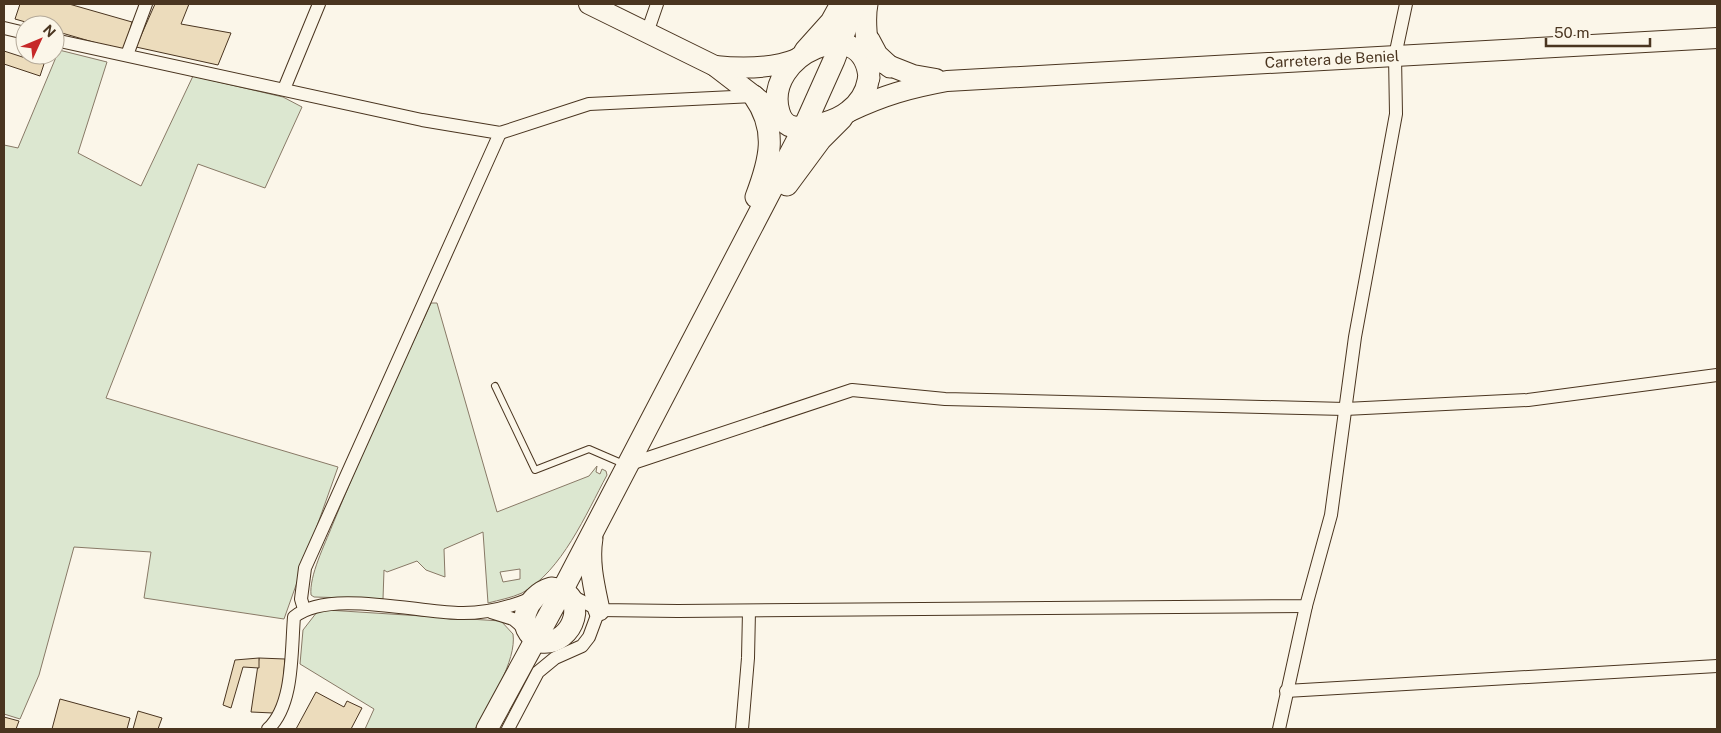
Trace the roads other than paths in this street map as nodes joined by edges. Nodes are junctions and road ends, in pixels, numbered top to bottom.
1 (146, 4) edge
2 (319, 4) edge
3 (589, 4) edge
4 (658, 4) edge
5 (841, 4) edge
6 (855, 4) edge
7 (867, 4) edge
8 (1406, 4) edge
9 (647, 33) junction
10 (1717, 38) edge
11 (65, 42) edge
12 (859, 47) junction
13 (127, 55) junction
14 (1395, 56) junction
15 (797, 59) junction
16 (715, 66) junction
17 (890, 67) joint
18 (948, 81) junction
19 (284, 89) junction
20 (754, 96) junction
21 (848, 112) junction
22 (774, 118) junction
23 (804, 127) junction
24 (500, 133) junction
25 (718, 292) junction
26 (1717, 375) edge
27 (495, 386) dead end
28 (1346, 409) junction
29 (627, 465) junction
30 (594, 528) junction
31 (552, 593) junction
32 (1306, 606) junction
33 (304, 609) junction
34 (600, 610) junction
35 (488, 611) junction
36 (749, 611) junction
37 (525, 630) junction
38 (561, 637) junction
39 (523, 662) junction
40 (1717, 666) edge
41 (1286, 691) junction
42 (268, 729) edge
43 (487, 729) edge
44 (508, 729) edge
45 (742, 729) edge
46 (1279, 729) edge

1 - 13 street
2 - 19 street
3 - 9 main road
4 - 9 street
5 - 15 highway
6 - 12 highway
7 - 12 highway
8 - 14 street
9 - 16 main road
10 - 14 main road, Carretera de Beniel
11 - 13 street
12 - 15 highway
12 - 17 highway
12 - 21 highway
12 - 23 highway
13 - 19 street
14 - 18 main road, Carretera de Beniel
14 - 28 street
15 - 16 main road
15 - 22 highway
16 - 20 main road
17 - 18 main road
18 - 21 main road
19 - 24 street
20 - 22 highway
20 - 24 street
21 - 23 highway
21 - 25 highway
22 - 23 highway
22 - 25 highway
23 - 25 highway
24 - 33 street
25 - 29 highway
26 - 28 street
27 - 29 lane
28 - 29 street
28 - 32 street
29 - 30 highway
30 - 31 highway
30 - 34 highway
31 - 34 street
31 - 35 street
31 - 37 highway
31 - 38 highway
32 - 36 street
32 - 41 street
33 - 35 street
33 - 42 street
34 - 36 street
34 - 38 street
34 - 44 street
35 - 37 street
36 - 45 street
37 - 38 highway
37 - 39 highway
37 - 39 highway
38 - 39 highway
39 - 43 highway
40 - 41 street
41 - 46 street

